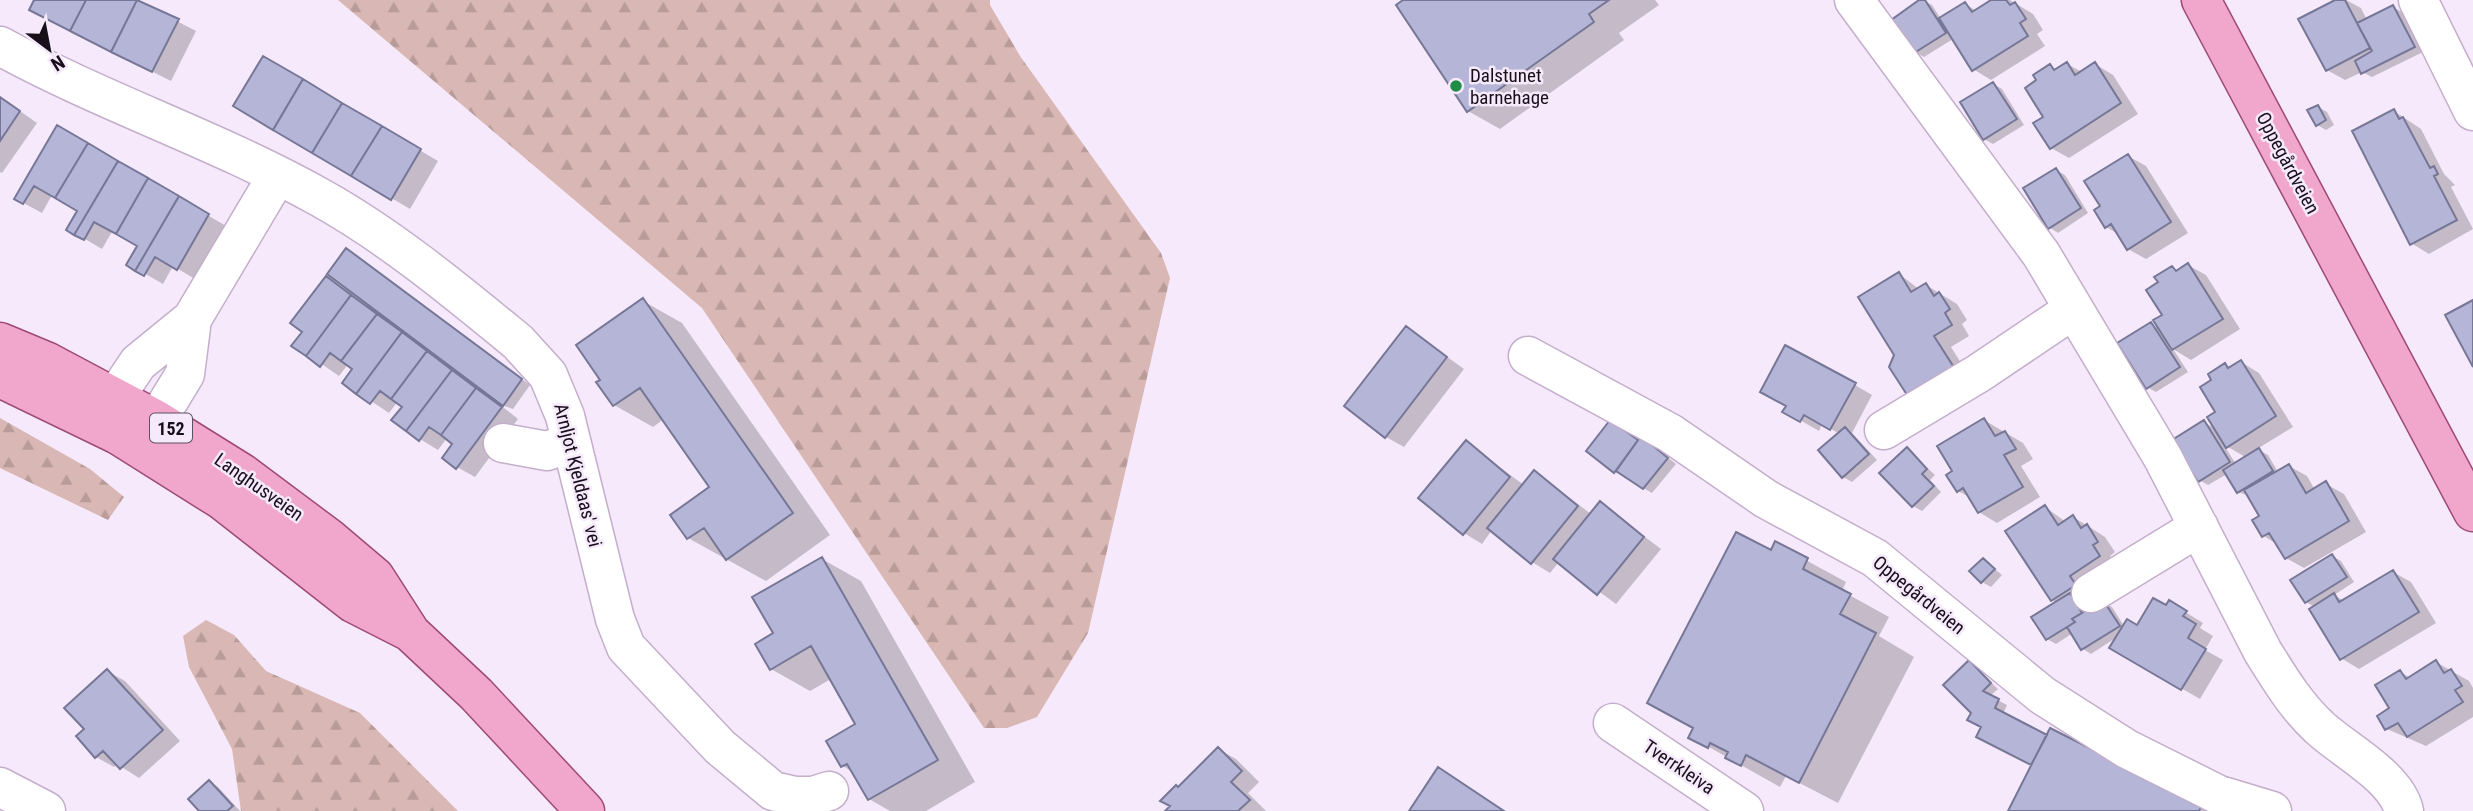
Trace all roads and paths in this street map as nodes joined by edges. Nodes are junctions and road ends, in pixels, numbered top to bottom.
1 (1854, 0) edge
2 (2201, 0) edge
3 (2418, 0) edge
4 (0, 46) edge
5 (2473, 111) edge
6 (277, 176) junction
7 (2074, 309) junction
8 (192, 319) junction
9 (0, 342) edge
10 (1528, 356) dead end
11 (0, 378) edge
12 (116, 396) junction
13 (157, 420) junction
14 (1884, 430) dead end
15 (118, 435) junction
16 (571, 442) junction
17 (503, 443) dead end
18 (2473, 512) edge
19 (2199, 527) junction
20 (2091, 593) dead end
21 (411, 633) junction
22 (1613, 723) dead end
23 (0, 787) edge
24 (830, 791) dead end
25 (46, 811) edge
26 (585, 811) edge
27 (1745, 811) edge
28 (2272, 811) edge
29 (2404, 811) edge

1 - 7 street
2 - 18 main road, Oppegårdveien
3 - 5 street
4 - 6 street, Arnljot Kjeldaas' vei
6 - 8 street
6 - 16 street, Arnljot Kjeldaas' vei
7 - 14 street
7 - 19 street
8 - 12 street
8 - 13 street
9 - 12 main road, Langhusveien / 152
10 - 28 street, Oppegårdveien
11 - 15 main road, Langhusveien / 152
12 - 13 main road, Langhusveien / 152
12 - 15 street
13 - 15 street
13 - 21 main road, Langhusveien / 152
15 - 21 main road, Langhusveien / 152
16 - 17 street
16 - 24 street, Arnljot Kjeldaas' vei
19 - 20 street
19 - 29 street
21 - 26 main road, Langhusveien / 152
22 - 27 street, Tverrkleiva
23 - 25 street

